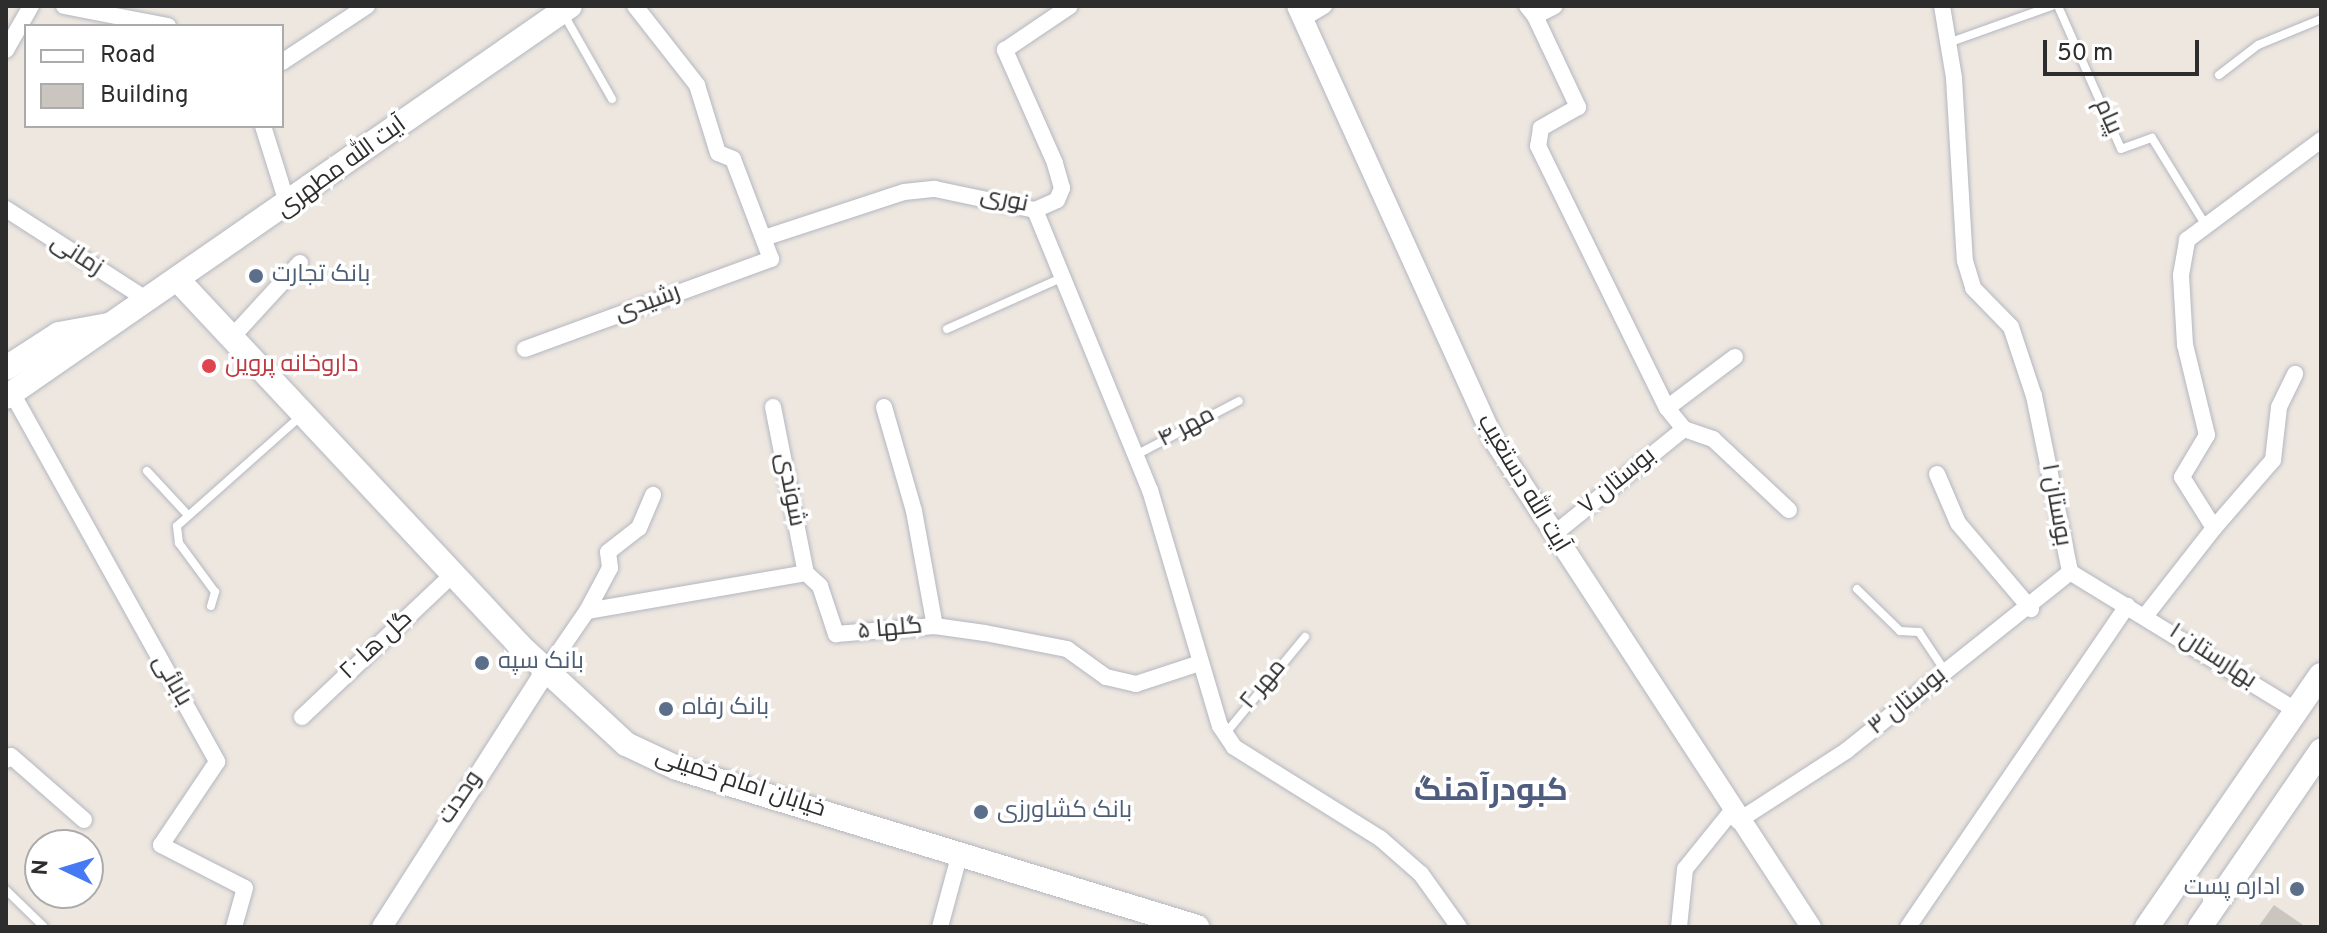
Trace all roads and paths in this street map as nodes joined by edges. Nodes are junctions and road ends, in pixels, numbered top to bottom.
1 (31, 6) edge
2 (64, 6) edge
3 (367, 6) edge
4 (635, 6) edge
5 (1070, 6) edge
6 (1324, 6) edge
7 (1555, 6) edge
8 (1942, 6) edge
9 (2055, 6) edge
10 (563, 8) edge
11 (1535, 9) edge
12 (116, 10) edge
13 (1299, 12) edge
14 (2321, 19) edge
15 (162, 24) edge
16 (1947, 44) junction
17 (6, 50) edge
18 (284, 61) edge
19 (2219, 75) dead end
20 (612, 99) dead end
21 (264, 128) edge
22 (2321, 140) edge
23 (288, 206) junction
24 (6, 209) edge
25 (1035, 210) junction
26 (2205, 224) junction
27 (764, 238) junction
28 (300, 263) dead end
29 (1061, 278) junction
30 (177, 279) junction
31 (147, 300) junction
32 (111, 325) junction
33 (947, 329) dead end
34 (233, 336) junction
35 (525, 349) dead end
36 (1735, 357) dead end
37 (6, 368) edge
38 (2295, 374) dead end
39 (9, 395) edge
40 (1239, 401) dead end
41 (773, 407) dead end
42 (884, 407) dead end
43 (1667, 408) junction
44 (305, 413) junction
45 (1684, 429) junction
46 (1136, 455) junction
47 (147, 471) dead end
48 (1937, 474) dead end
49 (653, 495) dead end
50 (1789, 510) dead end
51 (185, 512) junction
52 (2214, 528) junction
53 (1553, 535) junction
54 (2070, 572) junction
55 (806, 573) junction
56 (452, 575) junction
57 (1857, 589) dead end
58 (211, 606) dead end
59 (2127, 606) junction
60 (2031, 609) junction
61 (587, 611) junction
62 (2146, 615) junction
63 (935, 626) junction
64 (1305, 637) dead end
65 (1197, 664) junction
66 (545, 672) junction
67 (1945, 672) junction
68 (2321, 675) edge
69 (2297, 711) junction
70 (302, 717) dead end
71 (1225, 734) junction
72 (2321, 751) edge
73 (6, 760) edge
74 (1735, 816) junction
75 (84, 820) dead end
76 (960, 853) junction
77 (2193, 860) junction
78 (2229, 885) junction
79 (6, 890) edge
80 (44, 927) edge
81 (234, 927) edge
82 (382, 927) edge
83 (940, 927) edge
84 (1197, 927) edge
85 (1459, 927) edge
86 (1679, 927) edge
87 (1811, 927) edge
88 (1908, 927) edge
89 (2147, 927) edge
90 (2200, 927) edge

1 - 17 street
2 - 12 street
3 - 18 street
4 - 27 street
5 - 25 street, نوری
6 - 13 street
7 - 11 street
8 - 16 street, بوستان ۱
9 - 16 lane, پیام
9 - 26 lane, پیام
10 - 20 lane
10 - 23 main road, آیت الله مطهری
11 - 43 street
12 - 15 street
13 - 53 street, آیت الله دستغیب
14 - 19 lane
16 - 54 street, بوستان ۱
21 - 23 street
22 - 26 street
23 - 30 main road, آیت الله مطهری
24 - 31 street, زمانی
25 - 27 street, نوری
25 - 29 street
26 - 52 street
27 - 35 street, رشیدی
28 - 34 street
29 - 33 lane
29 - 46 street
30 - 31 main road, آیت الله مطهری
30 - 34 main road, خیابان امام خمینی
31 - 32 main road, آیت الله مطهری
32 - 37 main road, آیت الله مطهری
32 - 39 main road, آیت الله مطهری
34 - 44 main road, خیابان امام خمینی
36 - 43 street
38 - 52 street
39 - 81 street, بابائی
40 - 46 lane, مهر ۴
41 - 55 street, شوندی
42 - 63 street
43 - 45 street
44 - 51 lane
44 - 56 main road, خیابان امام خمینی
45 - 50 street
45 - 53 street, بوستان ۷
46 - 65 street
47 - 51 lane
48 - 60 street
49 - 61 street
51 - 58 lane
52 - 62 street
53 - 74 street, آیت الله دستغیب
54 - 59 street, بوستان ۱
54 - 60 street, بوستان ۳
55 - 61 street
55 - 63 street, گلها ۵
56 - 66 main road, خیابان امام خمینی
56 - 70 street, گل ها ۲۰
57 - 67 lane
59 - 62 street, بهارستان ۱
59 - 88 street
60 - 67 street, بوستان ۳
61 - 66 street
62 - 69 street, بهارستان ۱
63 - 65 street, گلها ۵
64 - 71 lane, مهر ۲
65 - 71 street
66 - 76 main road, خیابان امام خمینی
66 - 82 street, وحدت
67 - 74 street, بوستان ۳
68 - 69 main road
69 - 77 main road
71 - 85 street
72 - 78 main road
73 - 75 street
74 - 86 street, بوستان ۳
74 - 87 street, آیت الله دستغیب
76 - 83 street
76 - 84 main road, خیابان امام خمینی
77 - 78 main road
77 - 89 main road
78 - 90 main road
79 - 80 lane

